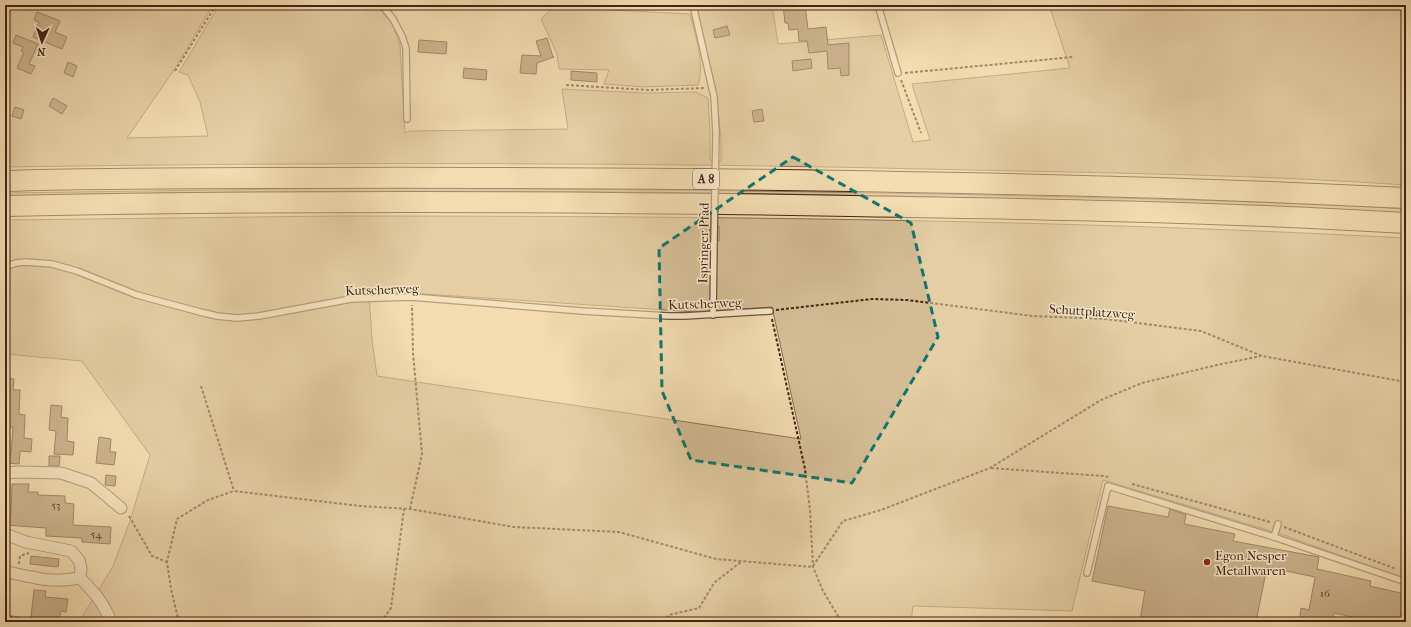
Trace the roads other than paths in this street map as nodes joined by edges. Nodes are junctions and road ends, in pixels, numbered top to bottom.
1 (382, 5) edge
2 (693, 5) edge
3 (878, 5) edge
4 (898, 73) road end
5 (407, 119) dead end
6 (5, 181) edge
7 (1406, 198) edge
8 (5, 206) edge
9 (1406, 223) edge
10 (5, 267) edge
11 (770, 311) road end
12 (713, 315) junction
13 (5, 473) edge
14 (124, 511) road end
15 (1278, 524) road end
16 (5, 534) edge
17 (1274, 537) junction
18 (6, 572) dead end
19 (1088, 573) dead end
20 (80, 578) junction
21 (1406, 582) edge
22 (111, 622) edge

1 - 5 lane
2 - 12 lane, Ispringer Pfad, bridge
3 - 4 lane
6 - 7 highway, A 8
8 - 9 highway, A 8
10 - 12 lane, Kutscherweg
11 - 12 lane, Kutscherweg
13 - 14 street
15 - 17 lane
16 - 20 street
17 - 19 lane
17 - 21 lane
18 - 20 street
20 - 22 street

